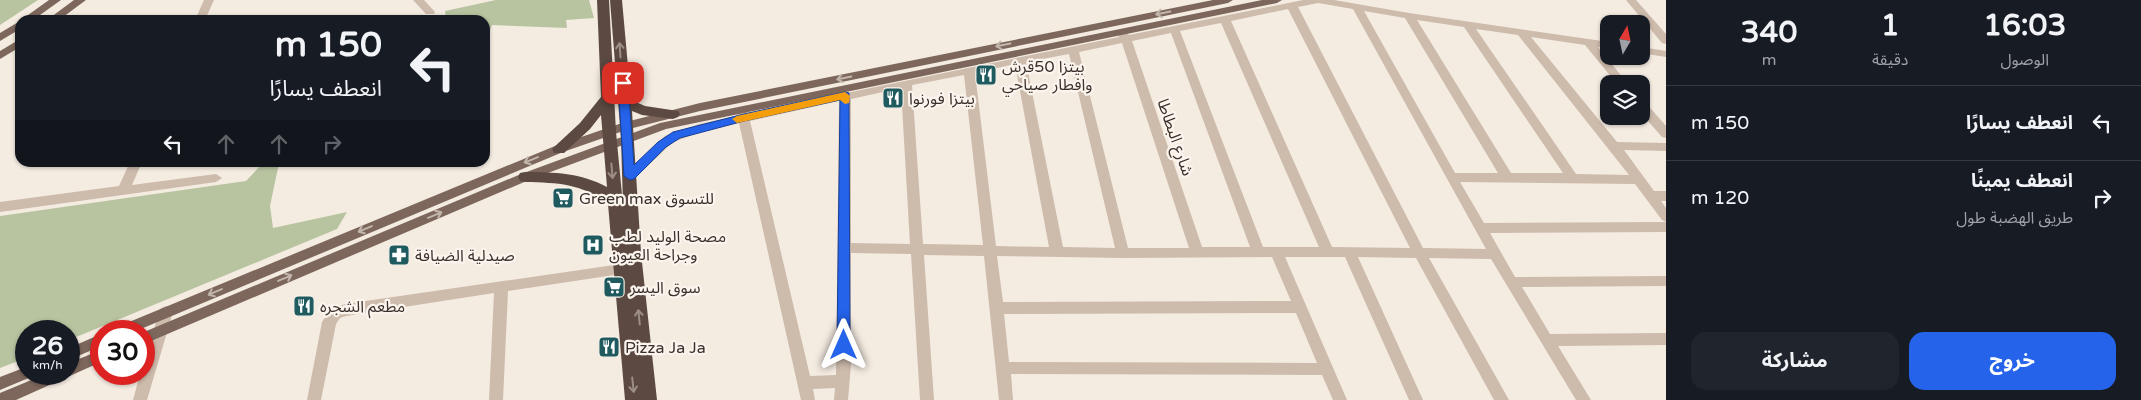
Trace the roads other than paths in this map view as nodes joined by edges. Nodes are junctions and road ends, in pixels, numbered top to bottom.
1 (56, 0) edge
2 (81, 0) edge
3 (209, 0) edge
4 (418, 0) edge
5 (603, 0) edge
6 (616, 0) edge
7 (1228, 0) edge
8 (1277, 0) edge
9 (1317, 0) edge
10 (1631, 0) edge
11 (1292, 6) junction
12 (1357, 8) junction
13 (430, 12) dead end
14 (34, 15) edge
15 (59, 15) edge
16 (202, 15) edge
17 (1409, 16) junction
18 (1225, 19) junction
19 (1468, 25) junction
20 (15, 28) edge
21 (1174, 28) junction
22 (1522, 33) junction
23 (1123, 35) junction
24 (0, 38) edge
25 (1666, 41) edge
26 (1588, 42) junction
27 (1600, 44) edge
28 (15, 46) edge
29 (1073, 50) junction
30 (1650, 52) edge
31 (0, 56) edge
32 (1664, 56) edge
33 (1020, 60) junction
34 (969, 70) junction
35 (1616, 75) edge
36 (906, 83) junction
37 (845, 96) junction
38 (607, 98) junction
39 (625, 102) junction
40 (742, 113) junction
41 (673, 114) junction
42 (1650, 116) edge
43 (627, 132) junction
44 (1666, 134) edge
45 (609, 138) junction
46 (1614, 146) junction
47 (1666, 147) edge
48 (559, 149) junction
49 (134, 167) edge
50 (630, 176) junction
51 (525, 177) junction
52 (1452, 177) junction
53 (1507, 177) junction
54 (216, 178) dead end
55 (1574, 178) junction
56 (1638, 180) junction
57 (124, 190) junction
58 (1650, 196) junction
59 (1666, 196) edge
60 (615, 201) junction
61 (0, 208) edge
62 (1666, 216) edge
63 (385, 221) junction
64 (1666, 227) edge
65 (1481, 228) junction
66 (389, 234) junction
67 (843, 248) junction
68 (918, 249) junction
69 (990, 251) junction
70 (1057, 252) junction
71 (1197, 252) junction
72 (1328, 252) junction
73 (1349, 252) junction
74 (1419, 252) junction
75 (1123, 253) junction
76 (1259, 253) junction
77 (1277, 253) junction
78 (1494, 254) junction
79 (621, 269) junction
80 (1666, 281) edge
81 (1511, 282) junction
82 (501, 286) junction
83 (1301, 307) junction
84 (997, 308) junction
85 (166, 312) junction
86 (147, 320) edge
87 (161, 331) junction
88 (155, 333) edge
89 (1666, 339) edge
90 (1546, 340) junction
91 (1002, 368) junction
92 (1328, 369) junction
93 (15, 378) edge
94 (842, 381) junction
95 (804, 383) junction
96 (0, 384) edge
97 (35, 385) edge
98 (0, 400) edge
99 (140, 400) edge
100 (314, 400) edge
101 (496, 400) edge
102 (634, 400) edge
103 (648, 400) edge
104 (808, 400) edge
105 (841, 400) edge
106 (927, 400) edge
107 (1006, 400) edge
108 (1340, 400) edge
109 (1416, 400) edge
110 (1502, 400) edge
111 (1584, 400) edge

1 - 14 main road
2 - 15 main road
3 - 16 street
4 - 13 street
5 - 38 highway
39 -> 6 highway
7 -> 41 main road
8 - 23 main road
9 - 11 street
9 - 12 street
10 - 25 street
11 - 18 street
11 - 74 street
12 - 17 street
12 - 52 street
17 - 19 street
17 - 53 street
18 - 21 street
18 - 72 street
19 - 22 street
19 - 55 street
20 - 24 main road
21 - 23 street
21 - 76 street
22 - 26 street
22 - 46 street
23 - 29 street
23 - 40 main road
23 - 71 street, شارع البطاطا
26 - 27 street
26 - 35 street
28 - 31 main road
29 - 33 street
29 - 75 street
30 - 32 street
33 - 34 street
33 - 70 street
34 - 36 street
34 - 69 street
36 - 37 street
36 - 68 street
37 - 40 street
37 - 67 street
38 - 45 highway
38 - 48 highway
39 - 41 highway
39 - 43 highway
40 - 43 main road
40 - 50 street
40 - 95 street
41 - 43 main road
42 - 44 street
43 - 45 main road
43 - 50 highway
45 - 48 main road
45 - 51 main road
45 -> 60 highway
46 - 47 street
46 - 56 street
48 -> 63 main road
49 - 57 street
103 -> 50 highway
51 - 60 highway
66 -> 51 main road
52 - 53 street
52 - 65 street
53 - 55 street
54 - 57 street
55 - 56 street
56 - 58 street
57 - 61 street
58 - 59 street
58 - 62 street
60 - 79 highway
63 - 66 main road
63 -> 85 main road
64 - 65 street
65 - 78 street
87 -> 66 main road
67 - 68 street
67 - 94 street
68 - 69 street
68 - 106 street
69 - 70 street
69 - 84 street
70 - 75 street
71 - 75 street
71 - 76 street
72 - 73 street
72 - 77 street
73 - 74 street
73 - 109 street
74 - 78 street
74 - 110 street
76 - 77 street
77 - 83 street
78 - 81 street
79 - 82 street
79 -> 102 highway
80 - 81 street
81 - 90 street
82 - 100 street
82 - 101 street
83 - 84 street
83 - 92 street
84 - 91 street
85 - 86 main road
85 - 87 street
87 - 88 main road
87 - 99 street
89 - 90 street
90 - 111 street
91 - 92 street
91 - 107 street
92 - 108 street
93 - 96 main road
94 - 95 street
94 - 105 street
95 - 104 street
97 - 98 main road

